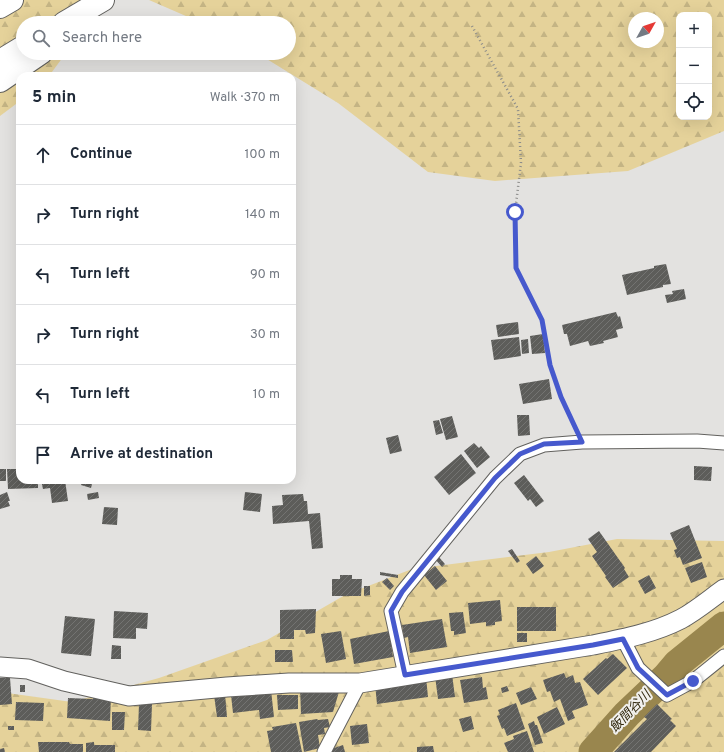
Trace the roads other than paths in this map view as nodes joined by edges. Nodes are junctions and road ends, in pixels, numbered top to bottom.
1 (12, 0) edge
2 (103, 0) edge
3 (120, 0) edge
4 (0, 7) edge
5 (76, 16) edge
6 (96, 16) edge
7 (16, 51) edge
8 (31, 60) edge
9 (0, 61) edge
10 (0, 81) edge
11 (724, 443) edge
12 (724, 589) edge
13 (623, 639) junction
14 (724, 656) edge
15 (0, 667) edge
16 (405, 675) junction
17 (360, 683) junction
18 (324, 752) edge

1 - 4 highway
2 - 5 highway
3 - 6 highway
7 - 9 highway
8 - 10 highway
11 - 16 street
12 - 13 street
13 - 14 street
13 - 16 street
15 - 17 street
16 - 17 street
17 - 18 street

